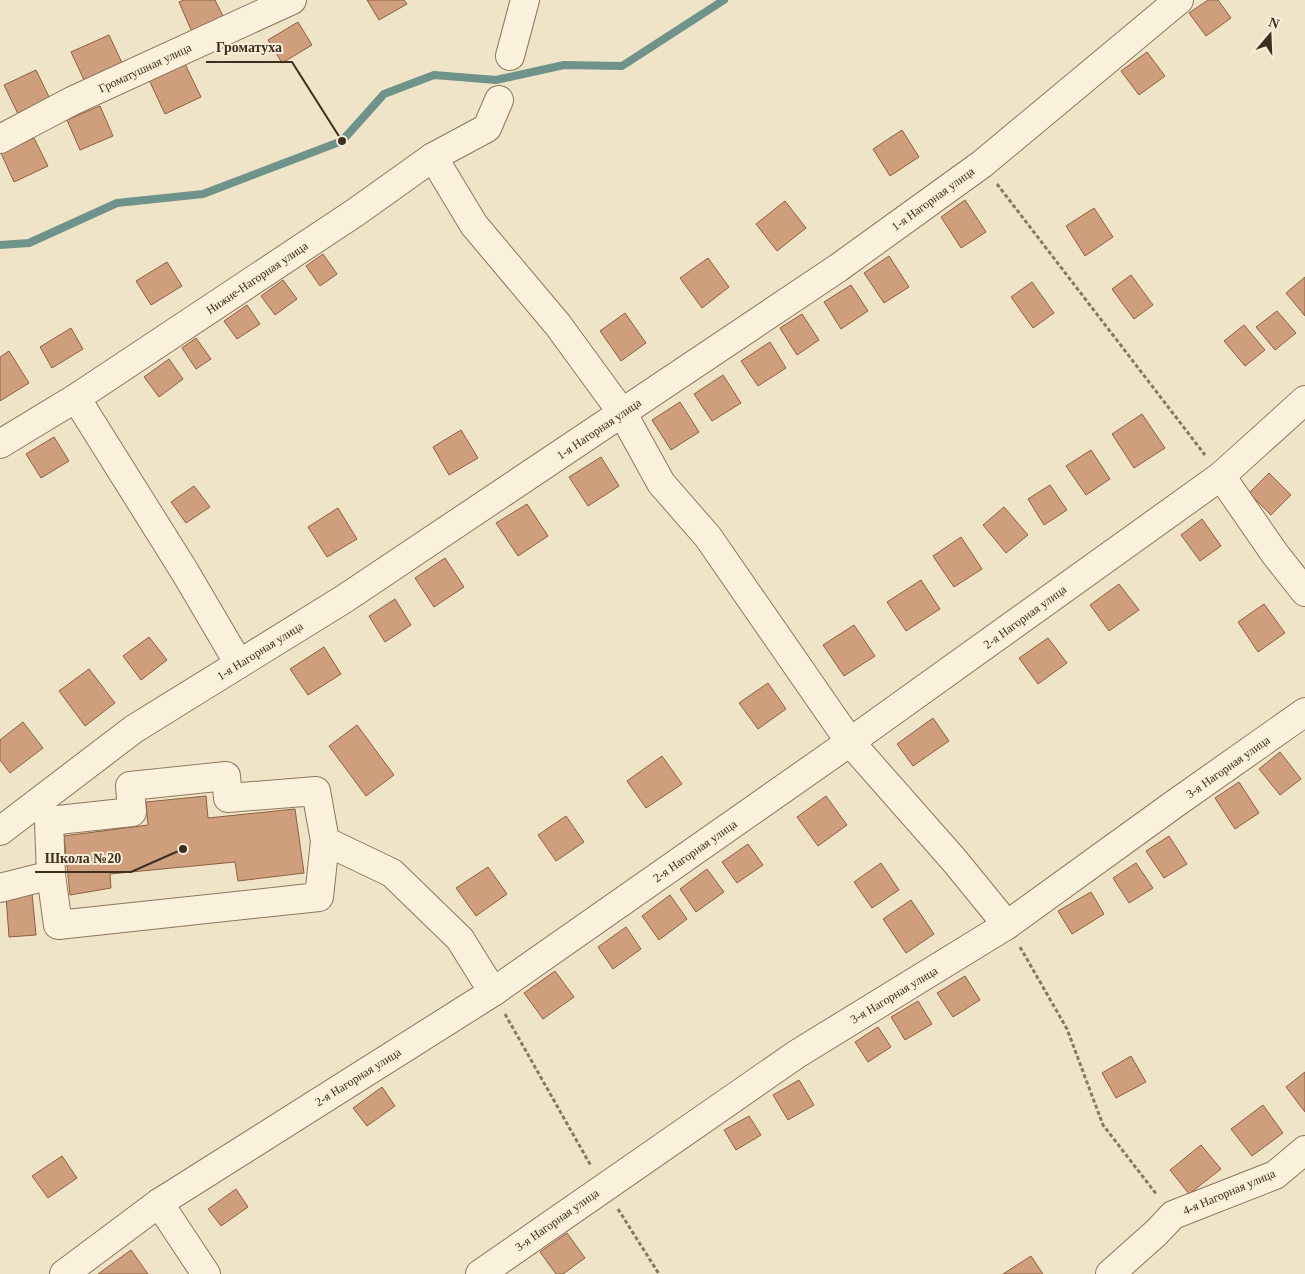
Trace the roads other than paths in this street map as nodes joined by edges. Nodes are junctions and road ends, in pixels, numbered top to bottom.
1 (292, 0) edge
2 (525, 0) edge
3 (1179, 0) edge
4 (510, 56) dead end
5 (499, 100) dead end
6 (0, 139) edge
7 (433, 157) junction
8 (76, 398) junction
9 (1305, 400) edge
10 (623, 414) junction
11 (0, 444) edge
12 (1221, 476) junction
13 (1305, 592) edge
14 (239, 664) junction
15 (1305, 712) edge
16 (850, 742) junction
17 (0, 831) edge
18 (325, 841) junction
19 (51, 875) junction
20 (0, 888) edge
21 (1007, 926) junction
22 (493, 992) junction
23 (1305, 1150) edge
24 (159, 1203) junction
25 (64, 1274) edge
26 (206, 1274) edge
27 (480, 1274) edge
28 (1110, 1274) edge

1 - 6 street, Громатушная улица
2 - 4 street
3 - 10 street, 1-я Нагорная улица
5 - 7 street, Нижне-Нагорная улица
7 - 8 street, Нижне-Нагорная улица
7 - 10 street
8 - 11 street, Нижне-Нагорная улица
8 - 14 street
9 - 12 street, 2-я Нагорная улица
10 - 14 street, 1-я Нагорная улица
10 - 16 street
12 - 13 street
12 - 16 street, 2-я Нагорная улица
14 - 17 street, 1-я Нагорная улица
15 - 21 street, 3-я Нагорная улица
16 - 21 street
16 - 22 street, 2-я Нагорная улица
18 - 19 street
18 - 19 street
18 - 22 street
19 - 20 street
21 - 27 street, 3-я Нагорная улица
22 - 24 street, 2-я Нагорная улица
23 - 28 street, 4-я Нагорная улица
24 - 25 street, 2-я Нагорная улица
24 - 26 street

